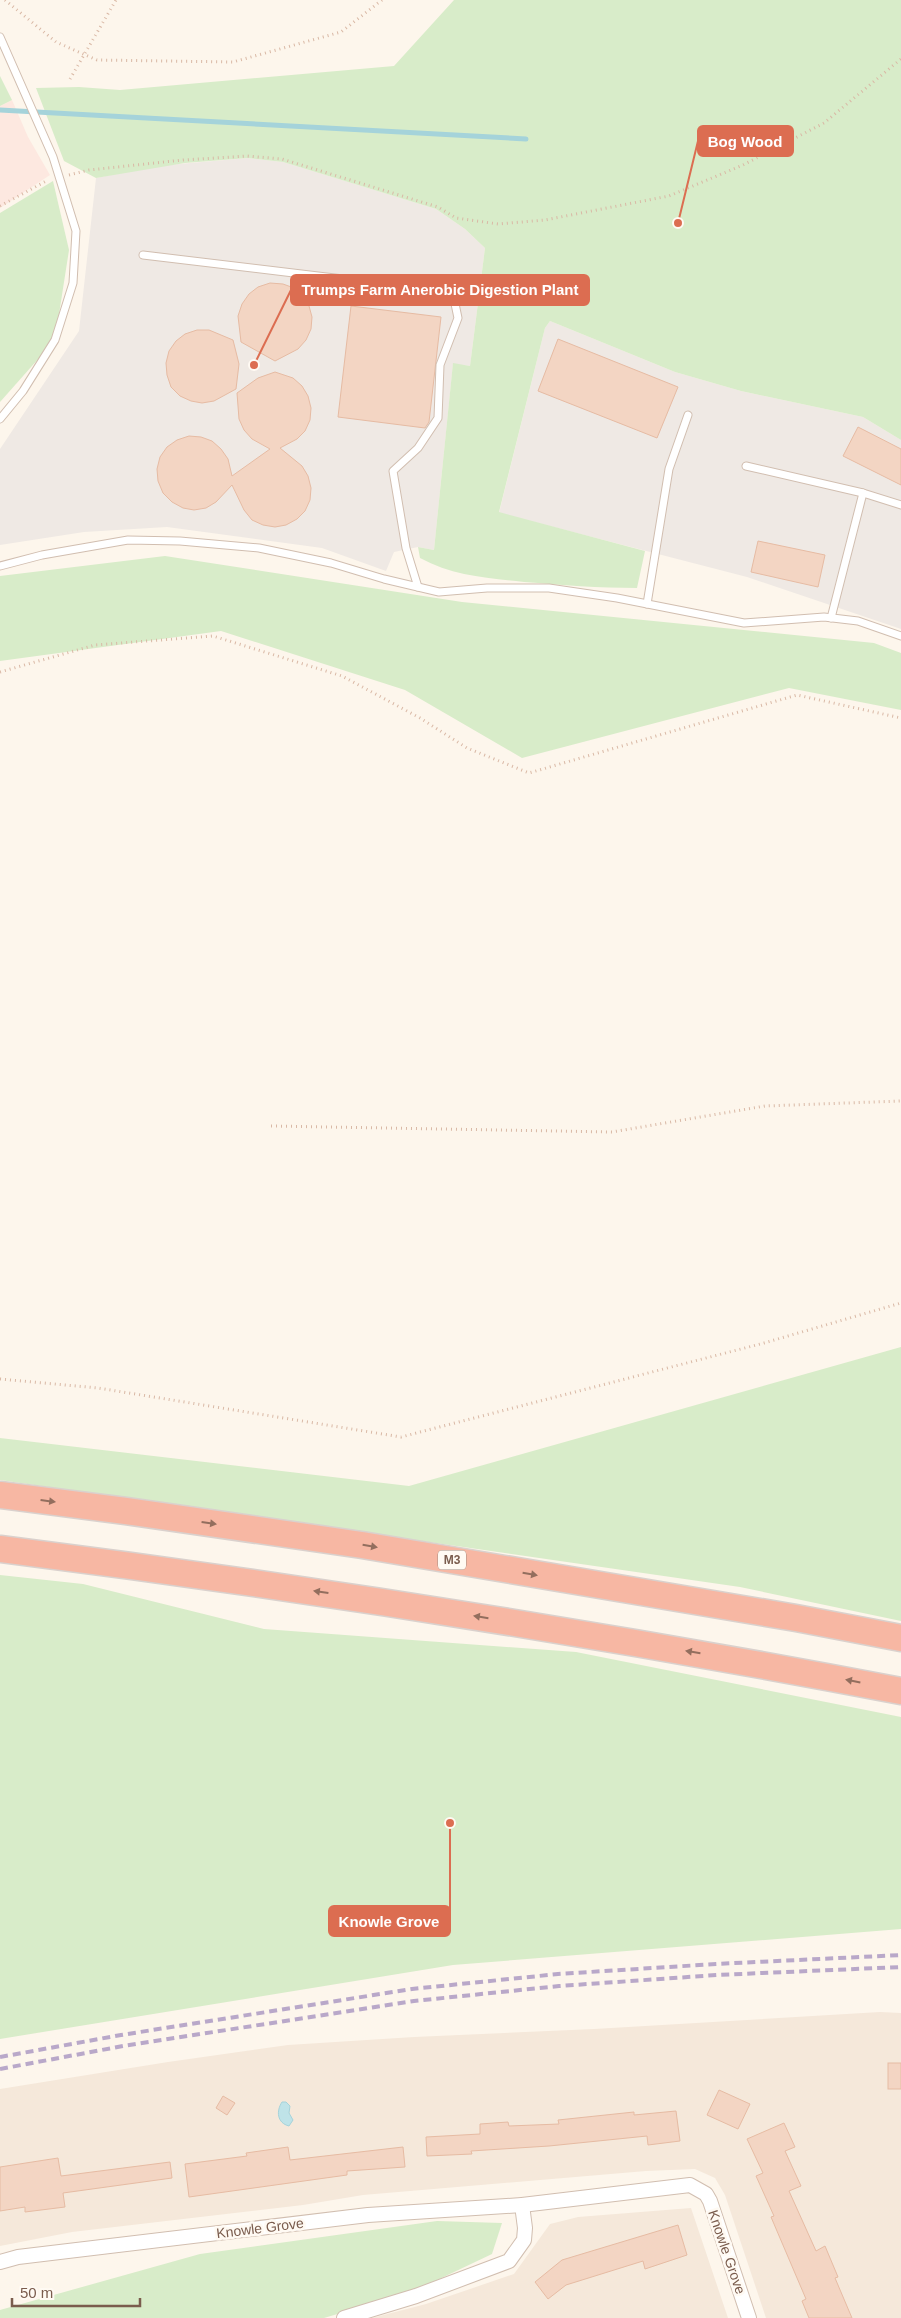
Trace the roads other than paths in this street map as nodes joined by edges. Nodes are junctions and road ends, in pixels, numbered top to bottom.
1 (0, 37) edge
2 (143, 255) dead end
3 (688, 415) dead end
4 (0, 419) edge
5 (746, 466) dead end
6 (863, 493) junction
7 (901, 505) edge
8 (0, 566) edge
9 (418, 587) junction
10 (648, 604) junction
11 (831, 618) junction
12 (901, 636) edge
13 (0, 1496) edge
14 (0, 1549) edge
15 (901, 1638) edge
16 (901, 1690) edge
17 (522, 2205) junction
18 (0, 2262) edge
19 (344, 2318) edge
20 (749, 2318) edge

1 - 4 lane
2 - 9 lane
3 - 10 lane
5 - 6 lane
6 - 7 lane
6 - 11 lane
8 - 9 lane
9 - 10 lane
10 - 11 lane
11 - 12 lane
13 -> 15 highway, M3
16 -> 14 highway
17 - 18 street, Knowle Grove
17 - 19 street
17 - 20 street, Knowle Grove

